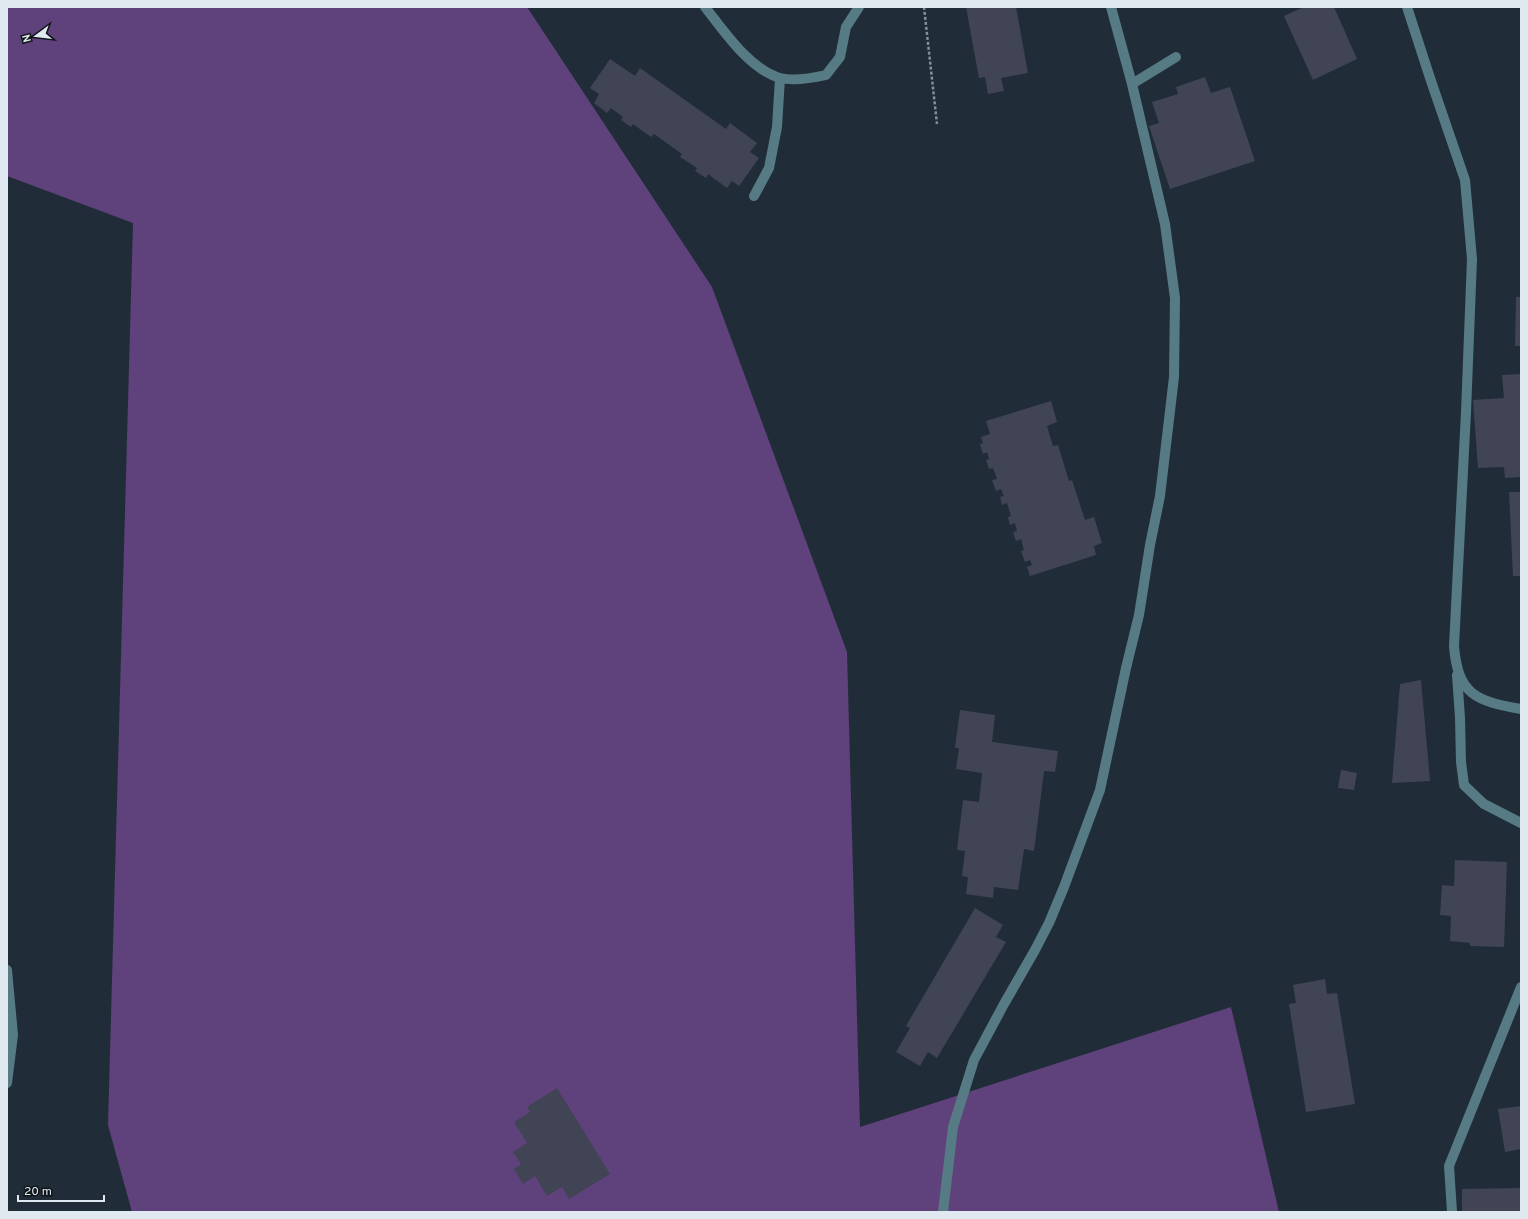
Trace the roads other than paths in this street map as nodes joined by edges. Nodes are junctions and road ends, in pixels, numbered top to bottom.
1 (705, 7) edge
2 (859, 7) edge
3 (1111, 7) edge
4 (1407, 7) edge
5 (1176, 57) dead end
6 (780, 78) junction
7 (1132, 84) junction
8 (754, 196) dead end
9 (1456, 664) junction
10 (1521, 709) edge
11 (1521, 823) edge
12 (7, 970) edge
13 (1521, 986) edge
14 (7, 1083) edge
15 (943, 1212) edge
16 (1452, 1212) edge

1 - 6 street
2 - 6 street
3 - 7 street
4 - 9 street
5 - 7 street
6 - 8 street
7 - 15 street
9 - 10 street
9 - 11 street
12 - 14 street
13 - 16 street

